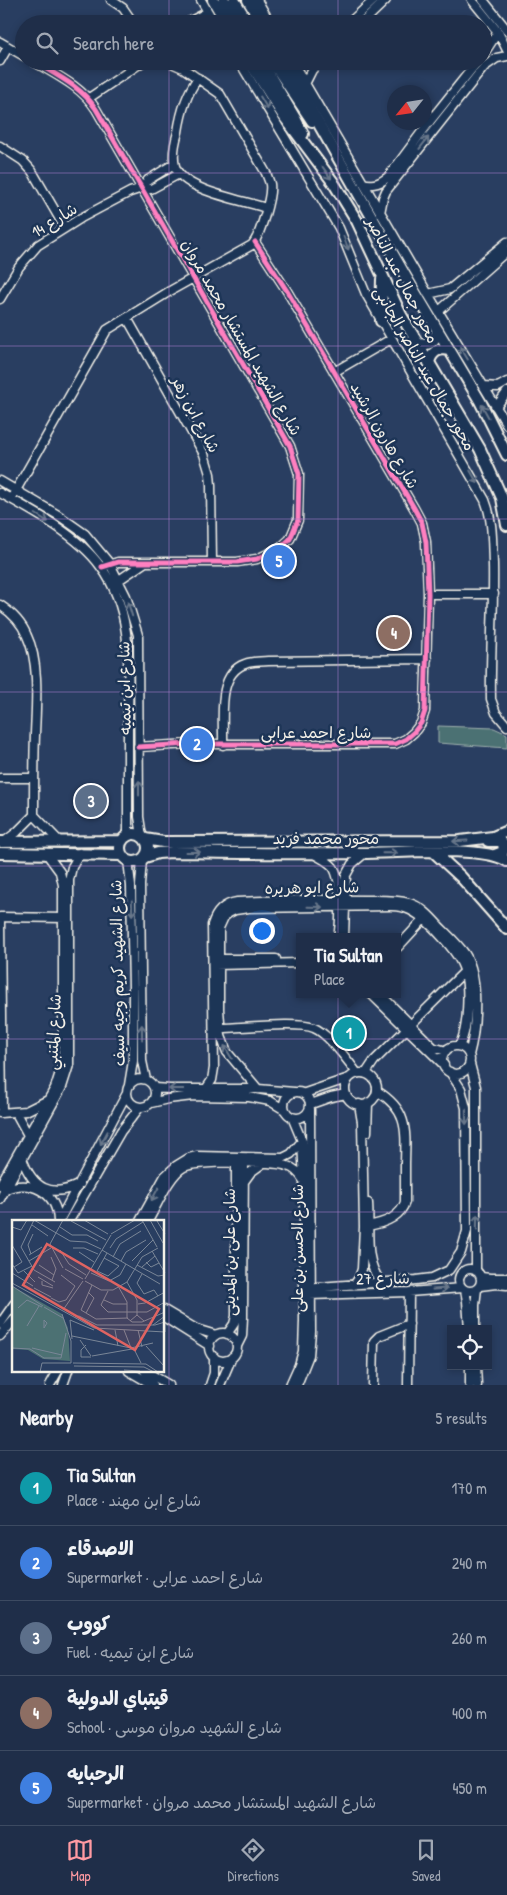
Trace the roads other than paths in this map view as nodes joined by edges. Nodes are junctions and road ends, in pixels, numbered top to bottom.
1 (111, 0) edge
2 (201, 0) edge
3 (213, 0) edge
4 (224, 0) edge
5 (234, 0) edge
6 (248, 0) edge
7 (257, 0) edge
8 (374, 0) edge
9 (386, 0) edge
10 (472, 0) edge
11 (483, 0) edge
12 (208, 12) junction
13 (128, 15) edge
14 (202, 15) edge
15 (210, 15) edge
16 (222, 15) edge
17 (233, 15) edge
18 (243, 15) edge
19 (260, 15) edge
20 (263, 15) edge
21 (358, 15) edge
22 (370, 15) edge
23 (484, 15) edge
24 (505, 24) edge
25 (492, 25) edge
26 (498, 32) junction
27 (492, 41) edge
28 (0, 42) edge
29 (8, 47) junction
30 (507, 50) edge
31 (15, 51) edge
32 (507, 56) edge
33 (492, 61) edge
34 (0, 62) edge
35 (48, 70) edge
36 (131, 70) edge
37 (186, 70) edge
38 (244, 70) edge
39 (254, 70) edge
40 (266, 70) edge
41 (278, 70) edge
42 (290, 70) edge
43 (296, 70) edge
44 (311, 70) edge
45 (471, 70) edge
46 (482, 70) edge
47 (198, 78) junction
48 (302, 86) junction
49 (449, 97) junction
50 (89, 98) junction
51 (456, 102) junction
52 (432, 118) edge
53 (432, 122) edge
54 (437, 126) junction
55 (425, 130) edge
56 (328, 138) junction
57 (306, 145) junction
58 (0, 146) edge
59 (410, 154) junction
60 (174, 164) junction
61 (179, 174) junction
62 (363, 183) junction
63 (142, 188) junction
64 (266, 208) junction
65 (380, 212) junction
66 (65, 228) junction
67 (255, 242) junction
68 (507, 242) edge
69 (507, 251) edge
70 (478, 271) junction
71 (382, 275) junction
72 (194, 278) junction
73 (428, 294) junction
74 (0, 299) edge
75 (439, 311) junction
76 (127, 318) junction
77 (381, 321) junction
78 (437, 331) junction
79 (391, 339) junction
80 (419, 344) junction
81 (449, 350) junction
82 (429, 363) junction
83 (334, 372) junction
84 (507, 382) edge
85 (484, 386) junction
86 (507, 392) edge
87 (496, 407) junction
88 (507, 425) edge
89 (507, 455) edge
90 (0, 481) edge
91 (16, 490) junction
92 (0, 493) edge
93 (11, 499) junction
94 (507, 525) edge
95 (146, 562) junction
96 (212, 562) junction
97 (110, 564) junction
98 (102, 567) junction
99 (120, 580) junction
100 (112, 584) junction
101 (428, 594) junction
102 (494, 594) junction
103 (0, 605) edge
104 (427, 659) junction
105 (496, 713) junction
106 (507, 717) edge
107 (507, 726) edge
108 (223, 745) junction
109 (138, 747) junction
110 (0, 778) edge
111 (34, 778) junction
112 (34, 815) junction
113 (507, 831) edge
114 (143, 837) junction
115 (125, 838) junction
116 (481, 838) junction
117 (2, 842) edge
118 (60, 842) junction
119 (434, 852) junction
120 (0, 853) edge
121 (46, 853) junction
122 (80, 853) junction
123 (312, 853) junction
124 (365, 854) junction
125 (496, 855) junction
126 (125, 857) junction
127 (143, 859) junction
128 (507, 861) edge
129 (342, 903) junction
130 (65, 918) junction
131 (0, 919) edge
132 (423, 920) junction
133 (507, 929) edge
134 (338, 933) edge
135 (344, 933) edge
136 (401, 945) edge
137 (296, 959) edge
138 (216, 962) junction
139 (296, 964) edge
140 (468, 969) junction
141 (376, 998) edge
142 (383, 998) edge
143 (408, 1027) junction
144 (220, 1028) junction
145 (0, 1046) edge
146 (459, 1046) junction
147 (446, 1051) junction
148 (469, 1055) junction
149 (470, 1064) junction
150 (444, 1065) junction
151 (450, 1072) junction
152 (362, 1073) junction
153 (349, 1078) junction
154 (146, 1080) junction
155 (129, 1085) junction
156 (154, 1088) junction
157 (206, 1088) junction
158 (258, 1089) junction
159 (377, 1091) junction
160 (294, 1092) junction
161 (305, 1093) junction
162 (346, 1094) junction
163 (126, 1095) junction
164 (49, 1099) junction
165 (151, 1103) junction
166 (368, 1103) junction
167 (359, 1104) junction
168 (311, 1107) junction
169 (140, 1108) junction
170 (285, 1110) junction
171 (1, 1113) edge
172 (16, 1113) junction
173 (292, 1117) junction
174 (28, 1136) junction
175 (302, 1141) junction
176 (22, 1158) junction
177 (240, 1160) junction
178 (262, 1164) junction
179 (304, 1181) junction
180 (242, 1183) junction
181 (80, 1184) junction
182 (2, 1187) edge
183 (0, 1199) edge
184 (59, 1220) edge
185 (60, 1220) edge
186 (70, 1220) edge
187 (141, 1220) edge
188 (149, 1220) edge
189 (366, 1226) junction
190 (449, 1270) junction
191 (478, 1274) junction
192 (460, 1277) junction
193 (507, 1278) edge
194 (382, 1283) junction
195 (354, 1285) junction
196 (507, 1286) edge
197 (479, 1288) junction
198 (464, 1289) junction
199 (331, 1290) junction
200 (308, 1291) junction
201 (409, 1292) junction
202 (12, 1307) edge
203 (165, 1311) edge
204 (165, 1318) edge
205 (12, 1322) edge
206 (0, 1324) edge
207 (409, 1324) junction
208 (468, 1325) edge
209 (475, 1325) edge
210 (228, 1334) junction
211 (216, 1335) junction
212 (0, 1336) edge
213 (210, 1346) junction
214 (237, 1346) junction
215 (214, 1357) junction
216 (233, 1357) junction
217 (470, 1370) edge
218 (476, 1370) edge
219 (57, 1372) edge
220 (68, 1372) edge
221 (131, 1372) edge
222 (147, 1372) edge
223 (49, 1385) edge
224 (58, 1385) edge
225 (63, 1385) edge
226 (153, 1385) edge
227 (169, 1385) edge
228 (210, 1385) edge
229 (220, 1385) edge
230 (290, 1385) edge
231 (297, 1385) edge
232 (372, 1385) edge
233 (408, 1385) edge
234 (470, 1385) edge
235 (477, 1385) edge

1 - 13 street
2 - 12 street
3 - 16 main road
4 - 17 main road
5 - 18 main road
6 - 19 main road
7 - 20 street
8 - 21 street
9 - 22 street
10 - 23 street
11 - 24 street
12 - 14 street
12 - 15 street
25 - 26 street
26 - 27 street
26 - 30 street
28 - 29 street
29 - 31 street
29 - 34 street
32 - 33 street
35 - 50 street, شارع الشهيد المستشار محمد مروان
36 - 50 street
37 - 47 street
38 -> 77 street, محور جمال عبد الناصر الجانبى
39 - 57 main road, محور جمال عبد الناصر
40 - 57 main road
41 - 56 main road
42 - 48 main road, محور جمال عبد الناصر
43 - 48 street
44 - 48 street
45 - 49 street
46 - 51 street
47 - 60 street
47 - 64 street
48 - 56 main road, محور جمال عبد الناصر
48 - 62 street
49 - 51 street
49 - 52 street
50 - 63 street, شارع الشهيد المستشار محمد مروان
51 - 54 street
53 - 54 street
59 -> 54 street
55 - 59 street
56 - 78 main road, محور جمال عبد الناصر
57 -> 71 main road, محور جمال عبد الناصر
58 - 66 street
59 - 62 street
59 - 65 street
60 - 61 street
60 - 63 street
61 - 63 street
61 - 64 street
62 - 65 street
63 - 66 street, شارع 14
63 - 72 street, شارع الشهيد المستشار محمد مروان
64 - 67 street
65 - 73 street
66 - 74 street, شارع 14
67 - 72 street
67 - 83 street, شارع هارون الرشيد
68 - 70 street
69 - 70 street
70 - 73 street
70 - 75 street
71 - 77 main road
71 - 80 main road, محور جمال عبد الناصر
72 - 76 street
72 - 96 street, شارع الشهيد المستشار محمد مروان
73 - 75 street
85 -> 75 street
76 - 91 street
76 - 96 street, شارع ابن زهر
77 - 79 street, محور جمال عبد الناصر الجانبى
78 - 80 main road
78 - 81 main road, محور جمال عبد الناصر
79 - 83 street
79 -> 102 street, محور جمال عبد الناصر الجانبى
80 - 82 main road, محور جمال عبد الناصر
81 - 82 main road
89 -> 81 main road, محور جمال عبد الناصر
82 - 94 main road, محور جمال عبد الناصر
83 - 101 street, شارع هارون الرشيد
84 - 85 street
85 - 87 street
86 - 87 street
87 - 88 street
90 - 91 street, شارع ابن تيميه
91 - 93 street
91 - 97 street, شارع ابن تيميه
92 - 93 street, شارع ابن تيميه
93 -> 98 street, شارع ابن تيميه
95 - 96 street, شارع الشهيد المستشار محمد مروان
95 - 97 street, شارع الشهيد المستشار محمد مروان
95 - 99 street
97 - 98 street, شارع الشهيد المستشار محمد مروان
97 - 99 street, شارع ابن تيميه
98 - 100 street, شارع ابن تيميه
99 - 100 street
109 -> 99 street, شارع ابن تيميه
100 - 115 street, شارع ابن تيميه
101 - 102 street
101 - 104 street, شارع هارون الرشيد
102 - 105 street, محور جمال عبد الناصر الجانبى
103 - 111 street
104 - 108 street, شارع احمد عرابى
104 - 108 street
105 - 106 street
105 - 107 street, محور جمال عبد الناصر الجانبى
108 - 109 street, شارع احمد عرابى
114 -> 109 street, شارع ابن تيميه
110 - 111 street
111 - 112 street
112 - 117 street
112 - 118 street
113 - 116 main road, محور محمد فريد
114 - 115 main road
116 -> 114 main road, محور محمد فريد
114 - 127 main road
115 - 118 main road
115 - 126 main road
116 - 125 main road
117 - 118 main road
124 -> 119 main road, محور محمد فريد
119 - 125 main road, محور محمد فريد
119 - 133 main road
120 - 121 main road
121 - 122 main road
121 - 130 street, شارع المتنبي
122 - 126 main road
122 - 130 street, شارع المتنبي
123 - 124 main road, محور محمد فريد
127 -> 123 main road, محور محمد فريد
123 - 129 street
124 - 129 street
125 - 128 main road, محور محمد فريد
126 - 127 main road
126 -> 155 street, شارع الشهيد كريم وجيه سيف
154 -> 127 street, شارع الشهيد كريم وجيه سيف
129 - 132 street, شارع ابو هريره
129 - 134 street
129 - 135 street
129 - 138 street, شارع ابو هريره
129 - 140 street, شارع ابو هريره
130 - 131 street
130 - 164 street, شارع المتنبي
130 - 176 street, شارع المتنبي
131 - 145 street
132 - 136 street
132 - 140 street, شارع ابو هريره
137 - 138 street
138 - 139 street
138 - 144 street, شارع ابو هريره
138 - 157 street, شارع ابو هريره
140 - 143 street
140 - 146 street, شارع ابو هريره
140 - 148 street, شارع ابو هريره
141 - 143 street
142 - 143 street
143 - 147 street
143 - 150 street
143 - 152 street
144 - 152 street
158 -> 144 street, شارع ابو هريره
145 - 171 street
146 - 147 street
146 - 148 street
147 - 150 street
148 - 149 street
149 - 151 street
191 -> 149 street
150 - 151 street
151 -> 190 street
152 - 153 street
152 - 159 street
153 - 161 street
153 - 162 street
154 - 155 street
154 - 156 street
155 - 163 street
157 -> 156 street
156 - 165 street
157 - 158 street
158 - 160 street
159 - 166 street
159 - 189 street
160 - 161 street
160 - 170 street
161 - 168 street
162 - 167 street
162 - 168 street
163 - 169 street
163 -> 181 street
164 - 172 street
164 - 174 street, شارع المتنبي
165 - 169 street
165 - 170 street
166 - 167 street
166 - 189 street
167 - 189 street
168 - 173 street
168 - 200 street, شارع الحسن بن على
169 - 186 street
170 - 173 street
171 - 172 street
172 - 174 street
173 - 175 street, شارع الحسن بن على
174 - 182 street, شارع المتنبي
175 - 177 street
175 - 179 street, شارع الحسن بن على
176 - 181 street
176 - 182 street, شارع المتنبي
177 - 178 street
177 - 180 street, شارع على بن المدينى
177 -> 187 street
177 - 188 street
177 - 210 street, شارع على بن المدينى
178 - 179 street
178 - 180 street
179 - 200 street, شارع الحسن بن على
180 - 214 street, شارع على بن المدينى
181 - 185 street
182 - 183 street, شارع المتنبي
182 - 184 street
189 - 194 street
189 - 195 street
190 - 192 street
190 - 194 street, شارع 27
191 - 192 street
191 - 193 street
191 - 197 street
192 - 198 street
194 - 195 street, شارع 27
195 - 199 street, شارع 27
196 - 197 street
197 - 198 street
197 - 209 street
201 -> 198 street, شارع 27
198 - 208 street
199 - 200 street, شارع 27
199 - 201 street, شارع 27
200 - 230 street, شارع الحسن بن على
200 - 231 street, شارع الحسن بن على
201 - 207 street
202 - 206 street
203 - 211 street
204 - 213 street
205 - 212 street
207 - 232 street
207 - 233 street
210 - 211 street
210 - 214 street
211 - 213 street
213 - 215 street
214 - 216 street
215 - 216 street
215 - 228 street
216 - 229 street
217 - 234 street
218 - 235 street
219 - 223 street
220 - 225 street
221 - 226 street
222 - 227 street
223 - 224 street

